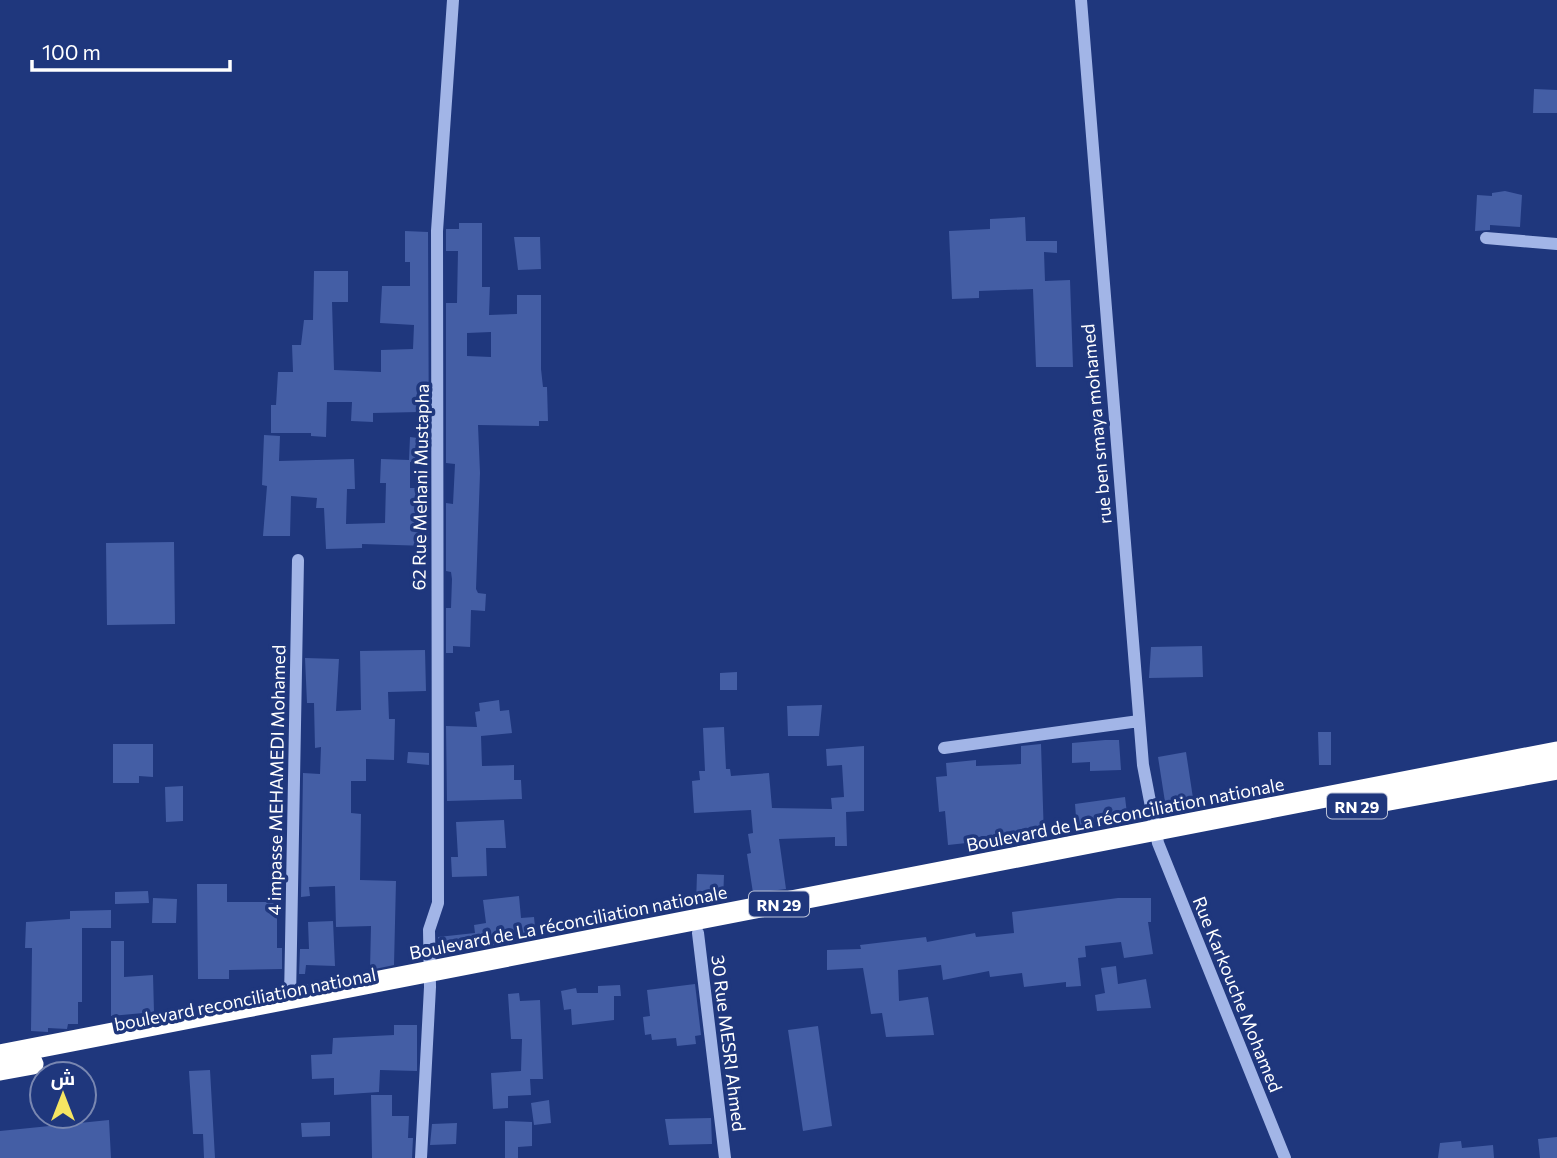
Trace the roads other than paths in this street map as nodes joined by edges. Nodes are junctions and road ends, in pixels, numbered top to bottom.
1 (453, 0) edge
2 (1081, 0) edge
3 (1486, 238) dead end
4 (1557, 244) edge
5 (298, 560) dead end
6 (1139, 721) junction
7 (944, 748) dead end
8 (1557, 752) edge
9 (1557, 769) edge
10 (1156, 837) junction
11 (698, 933) junction
12 (429, 980) junction
13 (290, 999) junction
14 (0, 1055) edge
15 (0, 1070) edge
16 (421, 1158) edge
17 (725, 1158) edge
18 (1286, 1158) edge

1 - 12 street, 62 Rue Mehani Mustapha
2 - 6 street, rue ben smaya mohamed
3 - 4 street
5 - 13 street, 4 impasse MEHAMEDI Mohamed
6 - 7 street
6 - 10 street, rue ben smaya mohamed
8 - 10 highway, Boulevard de La réconciliation nationale / RN 29
9 - 10 highway, Boulevard de La réconciliation nationale / RN 29
10 - 11 highway, boulevard reconciliation national / RN 29
10 - 12 highway, Boulevard de La réconciliation nationale / RN 29
10 - 18 street, Rue Karkouche Mohamed
11 - 12 highway, boulevard reconciliation national / RN 29
11 - 17 street, 30 Rue MESRI Ahmed
12 - 13 highway, Boulevard de La réconciliation nationale / RN 29
12 - 15 highway, boulevard reconciliation national / RN 29
12 - 16 street, 62 Rue Mehani Mustapha
13 - 14 highway, Boulevard de La réconciliation nationale / RN 29

